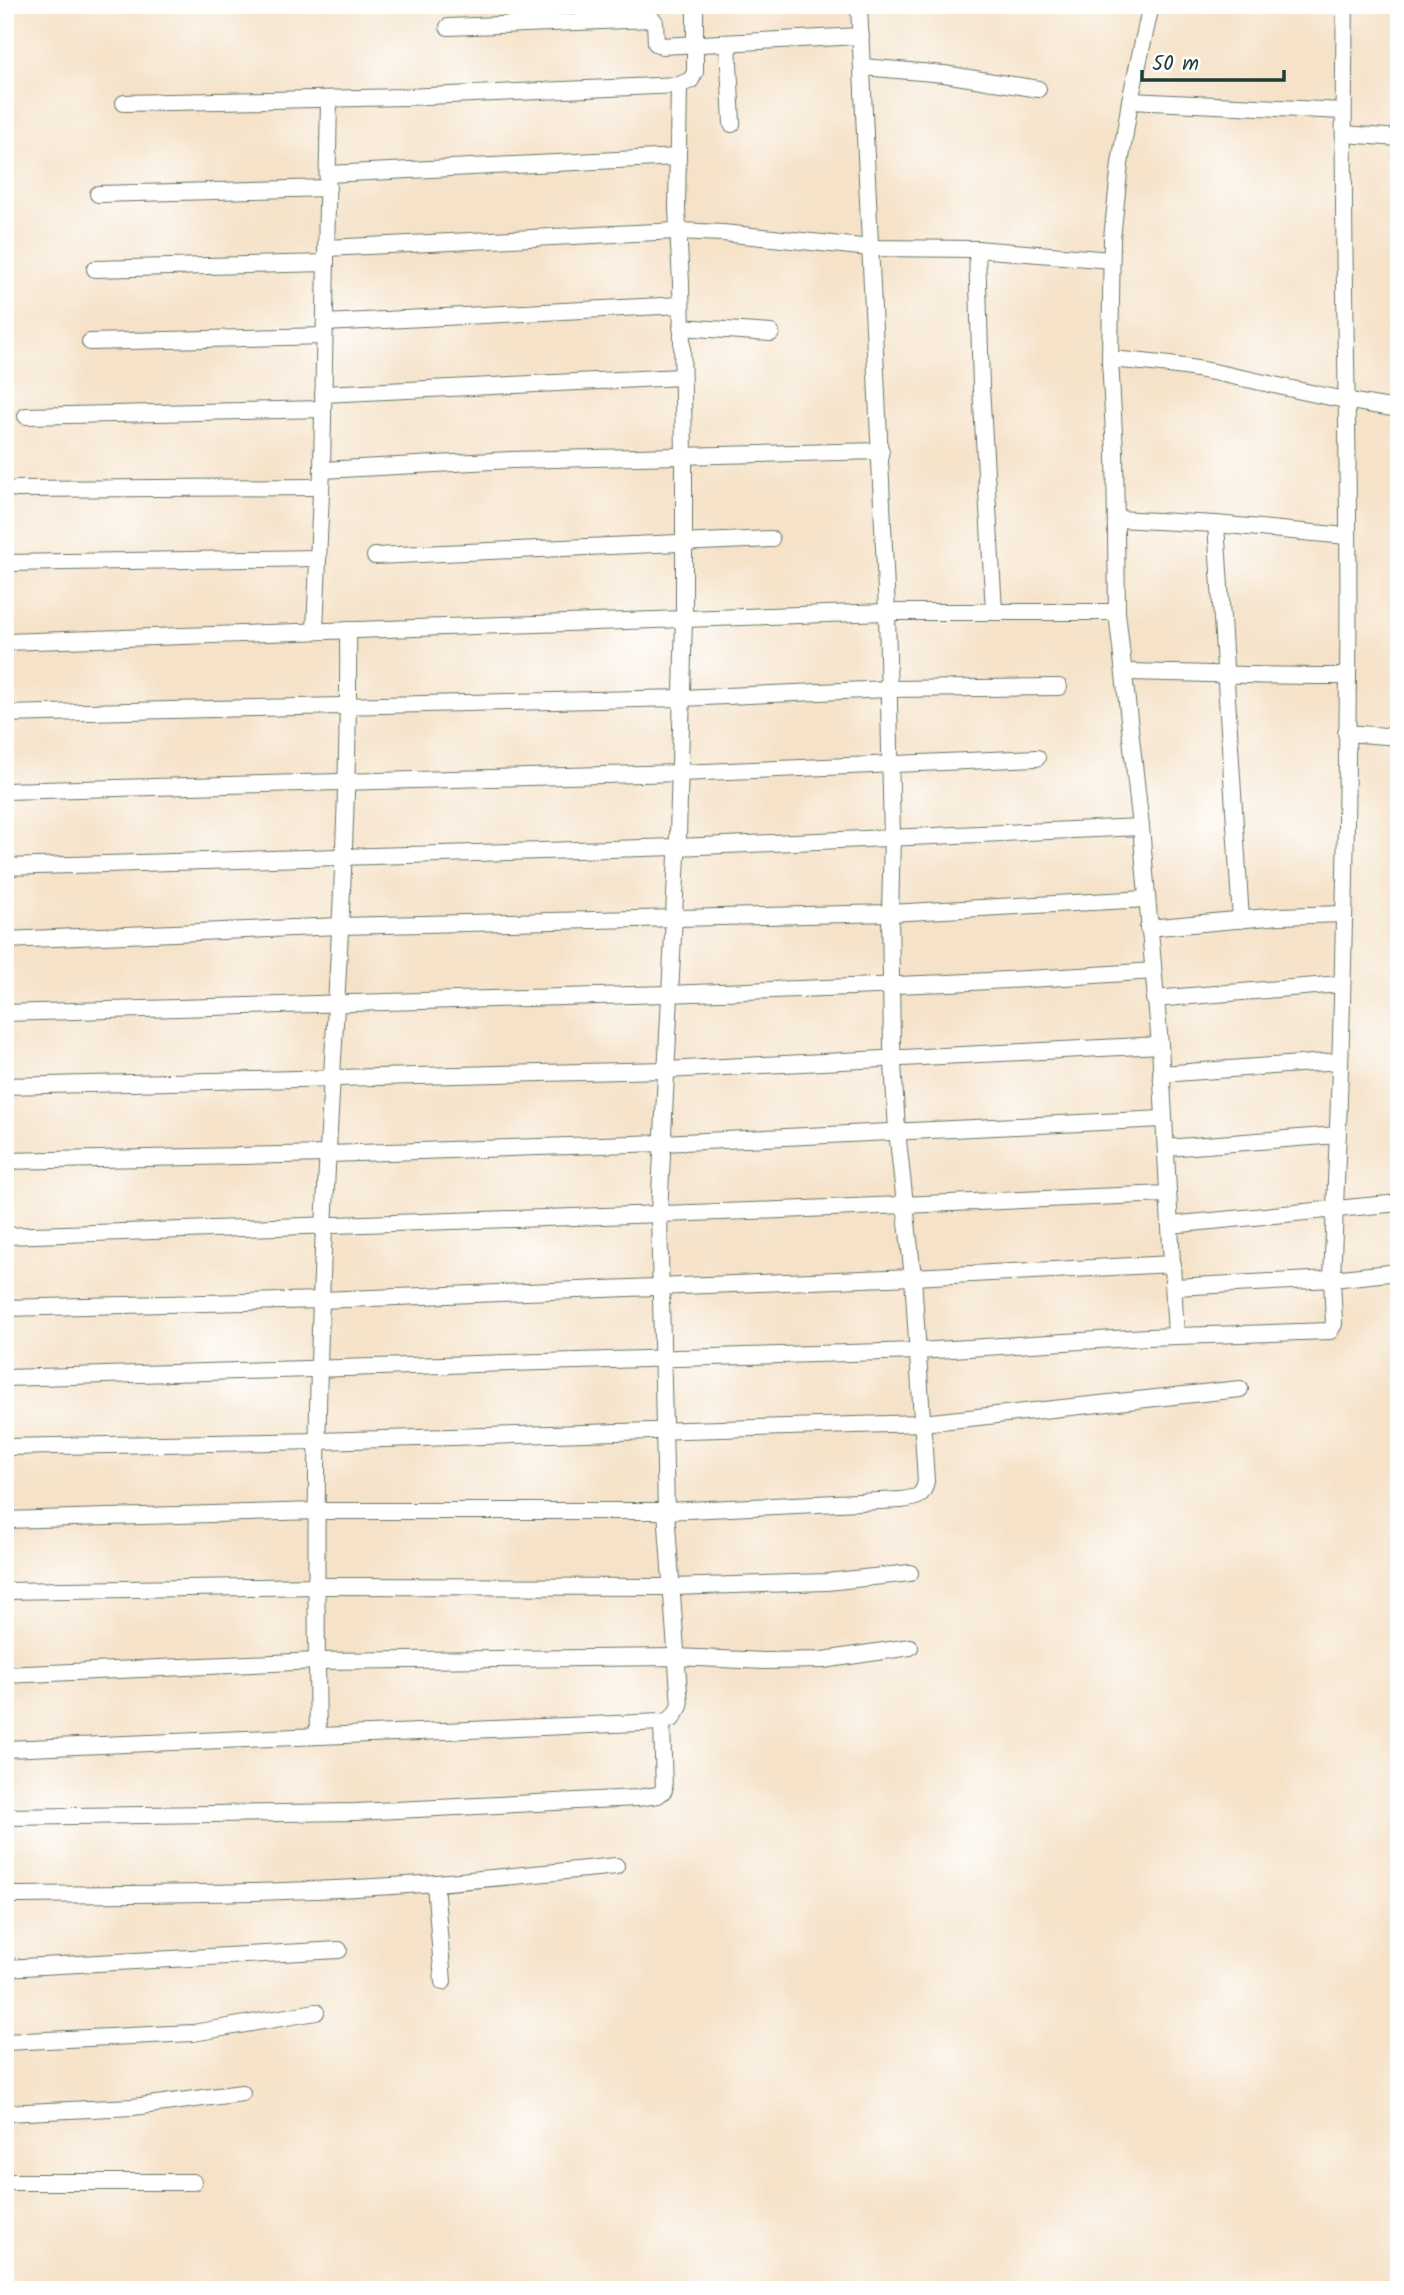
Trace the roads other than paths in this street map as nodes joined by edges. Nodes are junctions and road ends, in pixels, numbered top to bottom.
1 (695, 5) edge
2 (859, 5) edge
3 (1346, 5) edge
4 (1148, 6) edge
5 (448, 27) dead end
6 (861, 36) junction
7 (727, 43) junction
8 (695, 44) junction
9 (863, 67) junction
10 (679, 85) junction
11 (1038, 89) dead end
12 (329, 99) junction
13 (1130, 101) junction
14 (124, 103) dead end
15 (1343, 111) junction
16 (732, 124) dead end
17 (1344, 134) junction
18 (1399, 138) edge
19 (678, 157) junction
20 (328, 181) junction
21 (98, 194) dead end
22 (677, 231) junction
23 (872, 248) junction
24 (977, 249) junction
25 (326, 255) junction
26 (1111, 260) junction
27 (95, 269) dead end
28 (681, 304) junction
29 (681, 327) junction
30 (325, 329) junction
31 (771, 333) dead end
32 (90, 342) dead end
33 (1110, 359) junction
34 (682, 377) junction
35 (323, 402) junction
36 (1345, 402) junction
37 (1399, 409) edge
38 (26, 416) dead end
39 (881, 452) junction
40 (684, 454) junction
41 (322, 470) junction
42 (321, 487) junction
43 (16, 489) dead end
44 (1117, 519) junction
45 (1216, 524) junction
46 (1347, 536) junction
47 (771, 539) dead end
48 (685, 544) junction
49 (375, 556) dead end
50 (318, 558) junction
51 (8, 563) dead end
52 (994, 611) junction
53 (887, 612) junction
54 (1117, 612) junction
55 (684, 619) junction
56 (315, 630) junction
57 (348, 630) junction
58 (5, 642) edge
59 (1124, 672) junction
60 (1224, 673) junction
61 (1348, 676) junction
62 (1059, 687) dead end
63 (889, 689) junction
64 (681, 698) junction
65 (349, 707) junction
66 (5, 714) edge
67 (1346, 733) junction
68 (1399, 737) edge
69 (1037, 758) dead end
70 (891, 764) junction
71 (680, 774) junction
72 (347, 782) junction
73 (5, 791) edge
74 (1141, 827) junction
75 (892, 838) junction
76 (677, 847) junction
77 (343, 855) junction
78 (5, 867) edge
79 (1147, 899) junction
80 (890, 913) junction
81 (1345, 914) junction
82 (673, 919) junction
83 (1241, 920) junction
84 (340, 926) junction
85 (1148, 928) junction
86 (5, 940) edge
87 (1152, 971) junction
88 (891, 985) junction
89 (1341, 985) junction
90 (669, 994) junction
91 (1154, 999) junction
92 (336, 1006) junction
93 (5, 1013) edge
94 (1160, 1045) junction
95 (892, 1057) junction
96 (1340, 1061) junction
97 (665, 1070) junction
98 (1161, 1074) junction
99 (332, 1077) junction
100 (5, 1086) edge
101 (1163, 1119) junction
102 (897, 1131) junction
103 (1338, 1135) junction
104 (663, 1143) junction
105 (1166, 1148) junction
106 (328, 1154) junction
107 (5, 1161) edge
108 (1168, 1194) junction
109 (1399, 1203) edge
110 (905, 1205) junction
111 (1335, 1208) junction
112 (659, 1214) junction
113 (1170, 1225) junction
114 (324, 1226) junction
115 (5, 1236) edge
116 (1173, 1264) junction
117 (1399, 1272) edge
118 (913, 1277) junction
119 (1332, 1279) junction
120 (661, 1286) junction
121 (1174, 1287) junction
122 (321, 1300) junction
123 (5, 1308) edge
124 (1176, 1336) junction
125 (918, 1352) junction
126 (664, 1360) junction
127 (320, 1371) junction
128 (5, 1378) edge
129 (1240, 1389) dead end
130 (922, 1423) junction
131 (665, 1430) junction
132 (318, 1441) junction
133 (5, 1447) edge
134 (317, 1511) junction
135 (666, 1511) junction
136 (5, 1520) edge
137 (910, 1573) dead end
138 (317, 1586) junction
139 (671, 1587) junction
140 (5, 1591) edge
141 (910, 1647) dead end
142 (676, 1657) junction
143 (317, 1661) junction
144 (5, 1675) edge
145 (662, 1722) junction
146 (318, 1734) junction
147 (5, 1748) edge
148 (5, 1817) edge
149 (616, 1866) dead end
150 (435, 1883) junction
151 (5, 1895) edge
152 (340, 1950) dead end
153 (5, 1968) edge
154 (443, 1982) dead end
155 (316, 2012) dead end
156 (5, 2042) edge
157 (242, 2093) dead end
158 (5, 2113) edge
159 (5, 2182) edge
160 (193, 2182) dead end

1 - 8 street
2 - 6 street
3 - 15 street
4 - 13 street
5 - 8 street
6 - 7 street
6 - 9 street
7 - 8 street
7 - 16 street
8 - 10 street
9 - 11 street
9 - 23 street
10 - 12 street
10 - 19 street
12 - 14 street
12 - 20 street
13 - 15 street
13 - 26 street
15 - 17 street
17 - 18 street
17 - 36 street
19 - 20 street
19 - 22 street
20 - 21 street
20 - 25 street
22 - 23 street
22 - 25 street
22 - 28 street
23 - 24 street
23 - 39 street
24 - 26 street
24 - 52 street
25 - 27 street
25 - 30 street
26 - 33 street
28 - 29 street
28 - 30 street
29 - 31 street
29 - 34 street
30 - 32 street
30 - 35 street
33 - 36 street
33 - 44 street
34 - 35 street
34 - 40 street
35 - 38 street
35 - 41 street
36 - 37 street
36 - 46 street
39 - 40 street
39 - 53 street
40 - 41 street
40 - 48 street
41 - 42 street
42 - 43 street
42 - 50 street
44 - 45 street
44 - 54 street
45 - 46 street
45 - 60 street
46 - 61 street
47 - 48 street
48 - 49 street
48 - 55 street
50 - 51 street
50 - 56 street
52 - 53 street
52 - 54 street
53 - 55 street
53 - 63 street
54 - 59 street
55 - 57 street
55 - 64 street
56 - 57 street
56 - 58 street
57 - 65 street
59 - 60 street
59 - 74 street
60 - 61 street
60 - 83 street
61 - 67 street
62 - 63 street
63 - 64 street
63 - 70 street
64 - 65 street
64 - 71 street
65 - 66 street
65 - 72 street
67 - 68 street
67 - 81 street
69 - 70 street
70 - 71 street
70 - 75 street
71 - 72 street
71 - 76 street
72 - 73 street
72 - 77 street
74 - 75 street
74 - 79 street
75 - 76 street
75 - 80 street
76 - 77 street
76 - 82 street
77 - 78 street
77 - 84 street
79 - 80 street
79 - 85 street
80 - 82 street
80 - 88 street
81 - 83 street
81 - 89 street
82 - 84 street
82 - 90 street
83 - 85 street
84 - 86 street
84 - 92 street
85 - 87 street
87 - 88 street
87 - 91 street
88 - 90 street
88 - 95 street
89 - 91 street
89 - 96 street
90 - 92 street
90 - 97 street
91 - 94 street
92 - 93 street
92 - 99 street
94 - 95 street
94 - 98 street
95 - 97 street
95 - 102 street
96 - 98 street
96 - 103 street
97 - 99 street
97 - 104 street
98 - 101 street
99 - 100 street
99 - 106 street
101 - 102 street
101 - 105 street
102 - 104 street
102 - 110 street
103 - 105 street
103 - 111 street
104 - 106 street
104 - 112 street
105 - 108 street
106 - 107 street
106 - 114 street
108 - 110 street
108 - 113 street
109 - 111 street
110 - 112 street
110 - 118 street
111 - 113 street
111 - 119 street
112 - 114 street
112 - 120 street
113 - 116 street
114 - 115 street
114 - 122 street
116 - 118 street
116 - 121 street
117 - 119 street
118 - 120 street
118 - 125 street
119 - 121 street
119 - 124 street
120 - 122 street
120 - 126 street
121 - 124 street
122 - 123 street
122 - 127 street
124 - 125 street
125 - 126 street
125 - 130 street
126 - 127 street
126 - 131 street
127 - 128 street
127 - 132 street
129 - 130 street
130 - 131 street
130 - 135 street
131 - 132 street
131 - 135 street
132 - 133 street
132 - 134 street
134 - 135 street
134 - 136 street
134 - 138 street
135 - 139 street
137 - 139 street
138 - 139 street
138 - 140 street
138 - 143 street
139 - 142 street
141 - 142 street
142 - 143 street
142 - 145 street
143 - 144 street
143 - 146 street
145 - 146 street
145 - 148 street
146 - 147 street
149 - 150 street
150 - 151 street
150 - 154 street
152 - 153 street
155 - 156 street
157 - 158 street
159 - 160 street

